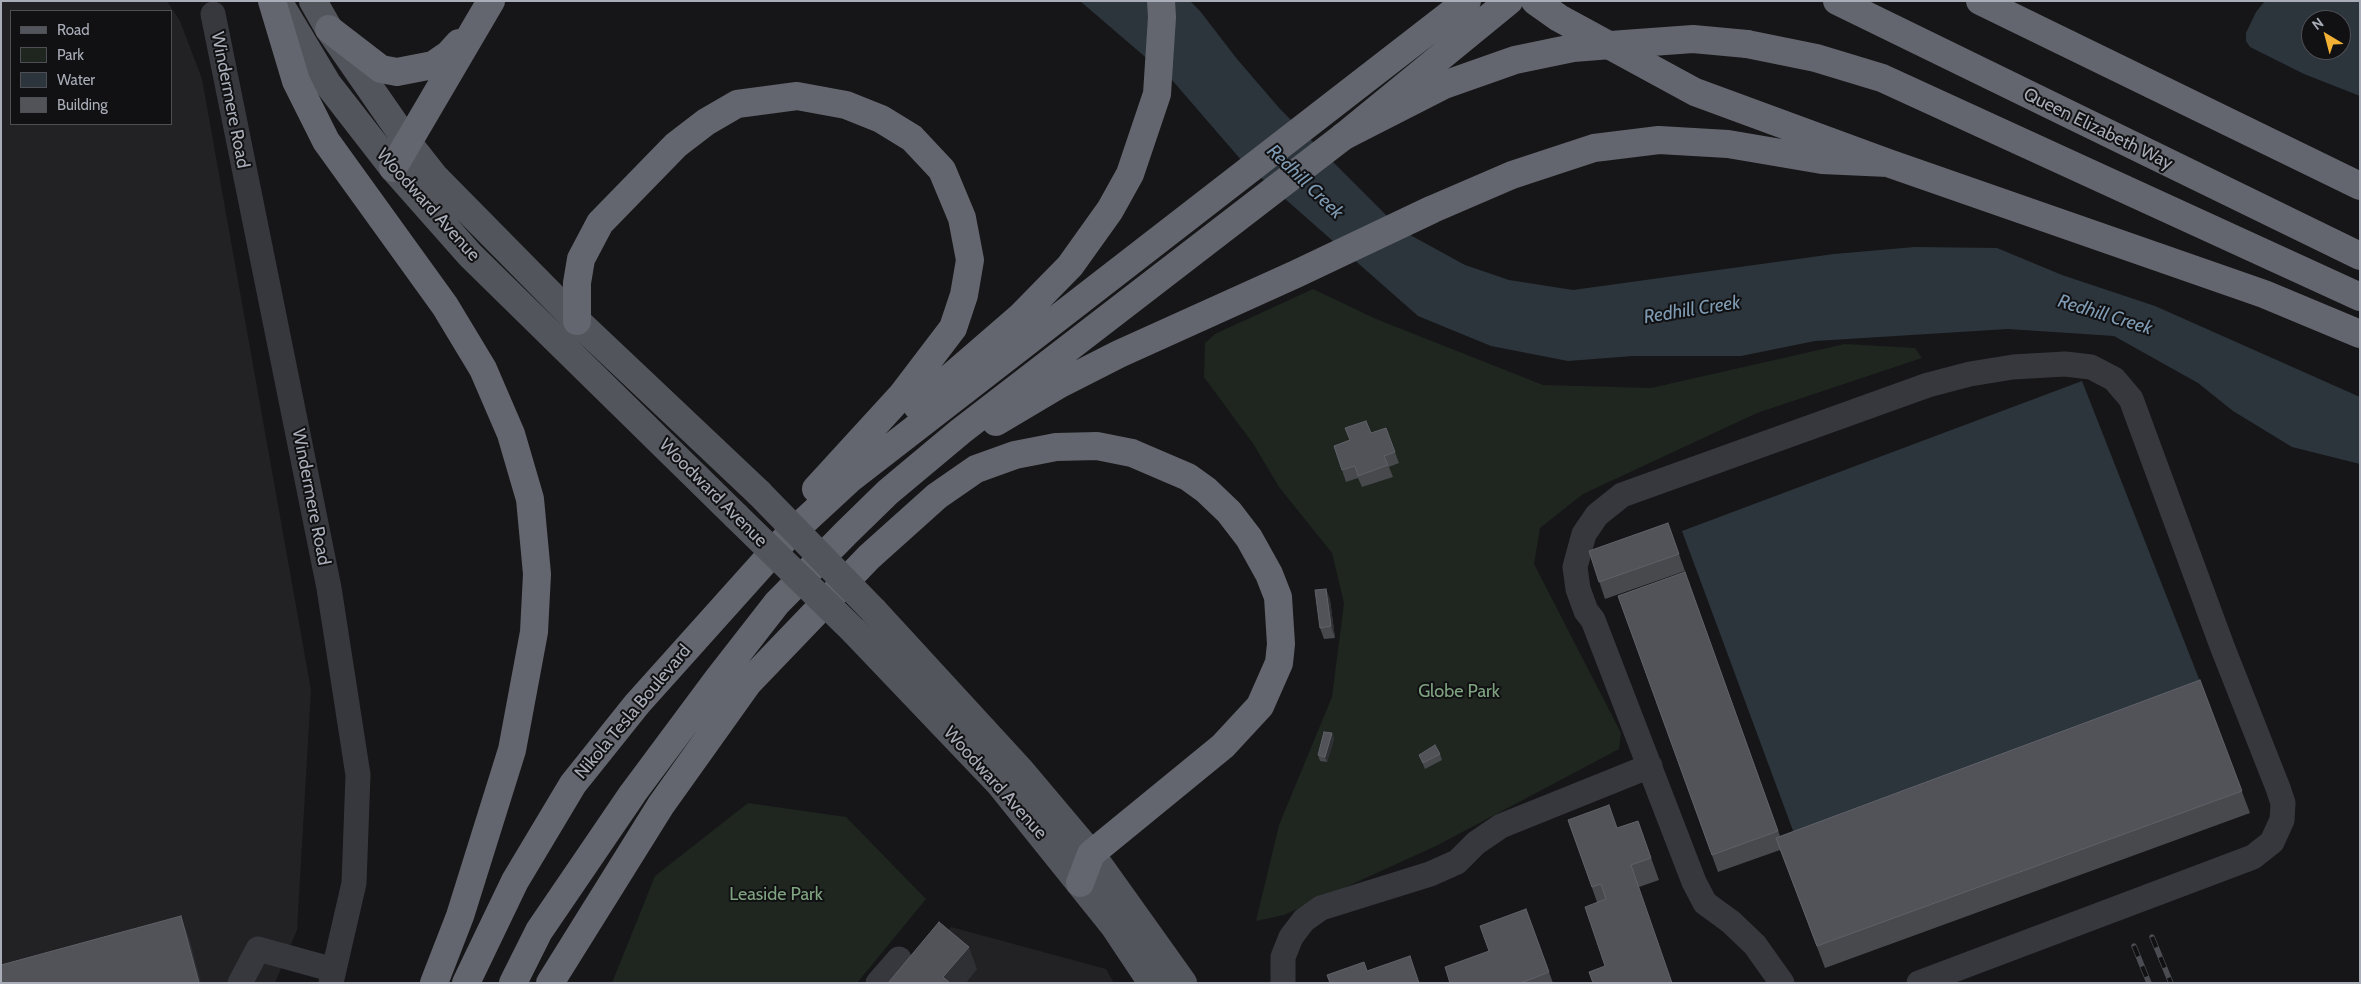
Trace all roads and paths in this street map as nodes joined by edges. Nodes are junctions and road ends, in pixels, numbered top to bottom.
1 (272, 1) edge
2 (278, 1) edge
3 (313, 1) edge
4 (1161, 1) edge
5 (1467, 1) edge
6 (1509, 1) edge
7 (1536, 1) edge
8 (1837, 1) edge
9 (1980, 1) edge
10 (485, 10) edge
11 (213, 14) dead end
12 (329, 29) junction
13 (1344, 136) junction
14 (408, 143) junction
15 (1888, 163) junction
16 (392, 168) junction
17 (2360, 186) edge
18 (2360, 256) edge
19 (2360, 296) edge
20 (577, 321) junction
21 (2360, 334) edge
22 (850, 479) junction
23 (888, 492) junction
24 (637, 704) junction
25 (1650, 766) junction
26 (1091, 854) junction
27 (1080, 883) junction
28 (898, 959) dead end
29 (332, 977) edge
30 (240, 983) edge
31 (434, 983) edge
32 (466, 983) edge
33 (513, 983) edge
34 (550, 983) edge
35 (878, 983) edge
36 (1152, 983) edge
37 (1183, 983) edge
38 (1284, 983) edge
39 (1782, 983) edge
40 (1918, 983) edge

1 - 31 highway
2 - 16 main road, Woodward Avenue
3 - 12 main road, Woodward Avenue
4 - 22 highway
5 - 22 highway
6 - 13 highway, bridge
7 - 15 highway
8 - 18 highway, Queen Elizabeth Way
9 - 17 highway
10 - 12 highway
10 - 14 highway
11 - 29 street, Windermere Road
12 - 14 main road, Woodward Avenue
13 - 19 highway, bridge
13 - 23 highway
14 - 16 highway
14 - 20 main road, Woodward Avenue
15 - 21 highway
15 - 23 highway
16 - 27 main road, Woodward Avenue, bridge
20 - 24 highway
20 - 26 main road, Woodward Avenue, bridge
22 - 24 highway, Nikola Tesla Boulevard
23 - 33 highway
24 - 32 highway, Nikola Tesla Boulevard
25 - 38 street
25 - 39 street
25 - 40 street
26 - 27 highway
26 - 34 highway
26 - 37 main road, Woodward Avenue
27 - 36 main road, Woodward Avenue
28 - 35 street
29 - 30 street

